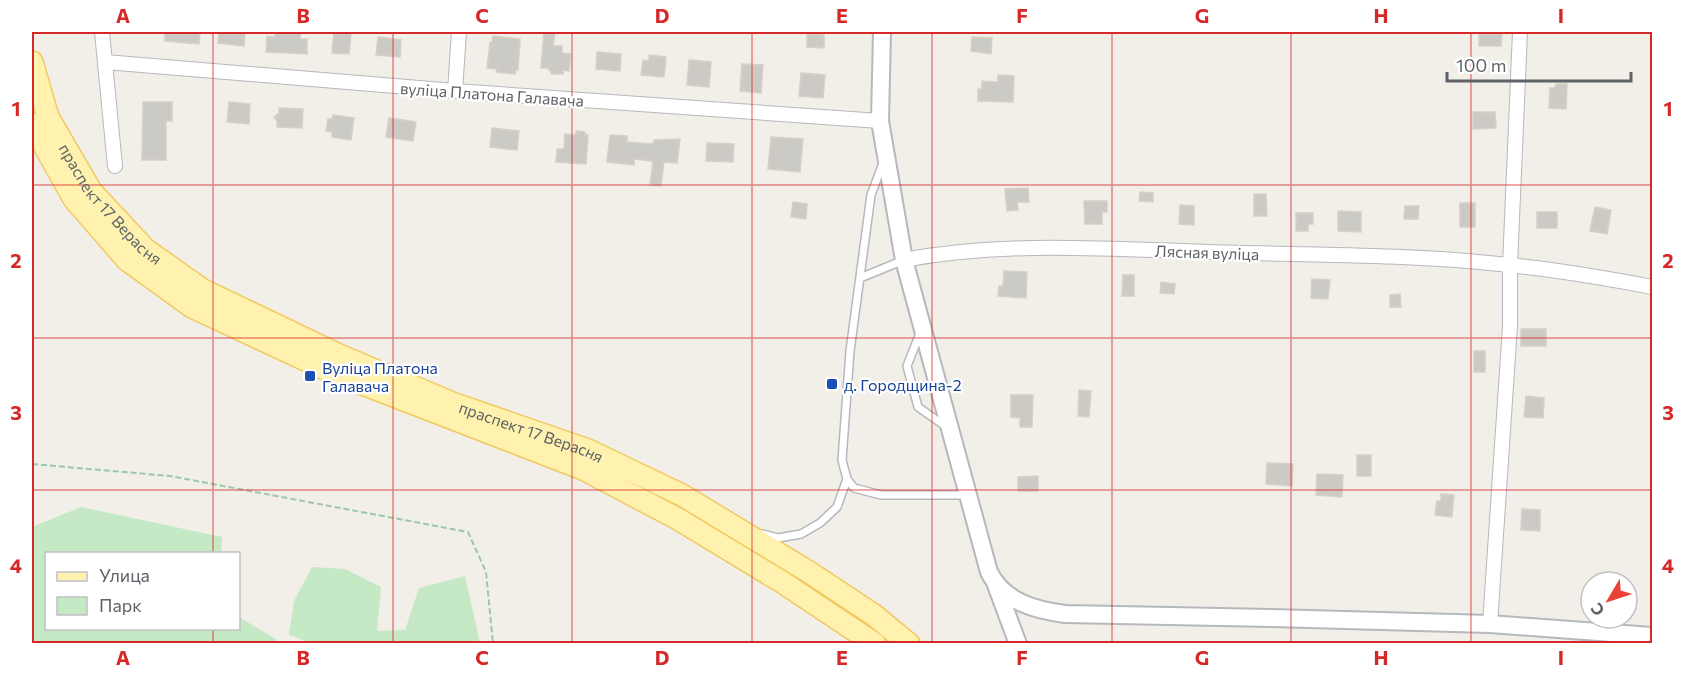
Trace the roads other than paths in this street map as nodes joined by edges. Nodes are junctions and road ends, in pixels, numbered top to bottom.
1 (102, 32) edge
2 (459, 32) edge
3 (882, 32) edge
4 (1520, 32) edge
5 (32, 62) edge
6 (105, 62) junction
7 (455, 91) junction
8 (880, 122) junction
9 (32, 124) edge
10 (886, 155) junction
11 (115, 166) dead end
12 (904, 260) junction
13 (1510, 265) junction
14 (860, 278) junction
15 (1653, 287) edge
16 (922, 328) junction
17 (950, 429) junction
18 (847, 479) junction
19 (968, 495) junction
20 (736, 527) junction
21 (993, 580) junction
22 (1490, 624) junction
23 (1653, 636) edge
24 (874, 644) edge
25 (909, 644) edge
26 (1018, 644) edge

1 - 6 street
2 - 7 street
3 - 8 street
4 - 13 street
5 - 20 main road, праспект 17 Верасня
6 - 7 street, вуліца Платона Галавача
6 - 11 street
7 - 8 street, вуліца Платона Галавача
8 - 10 street
9 - 24 main road, праспект 17 Верасня
10 - 12 street
10 - 14 lane
12 - 13 street, Лясная вуліца
12 - 14 lane
12 - 16 street
13 - 15 street, Лясная вуліца
13 - 22 street
14 - 18 lane
16 - 17 street
16 - 17 lane
17 - 19 street
18 - 19 lane
18 - 20 lane
19 - 21 street
20 - 25 main road, праспект 17 Верасня
21 - 22 street
21 - 26 street
22 - 23 street

